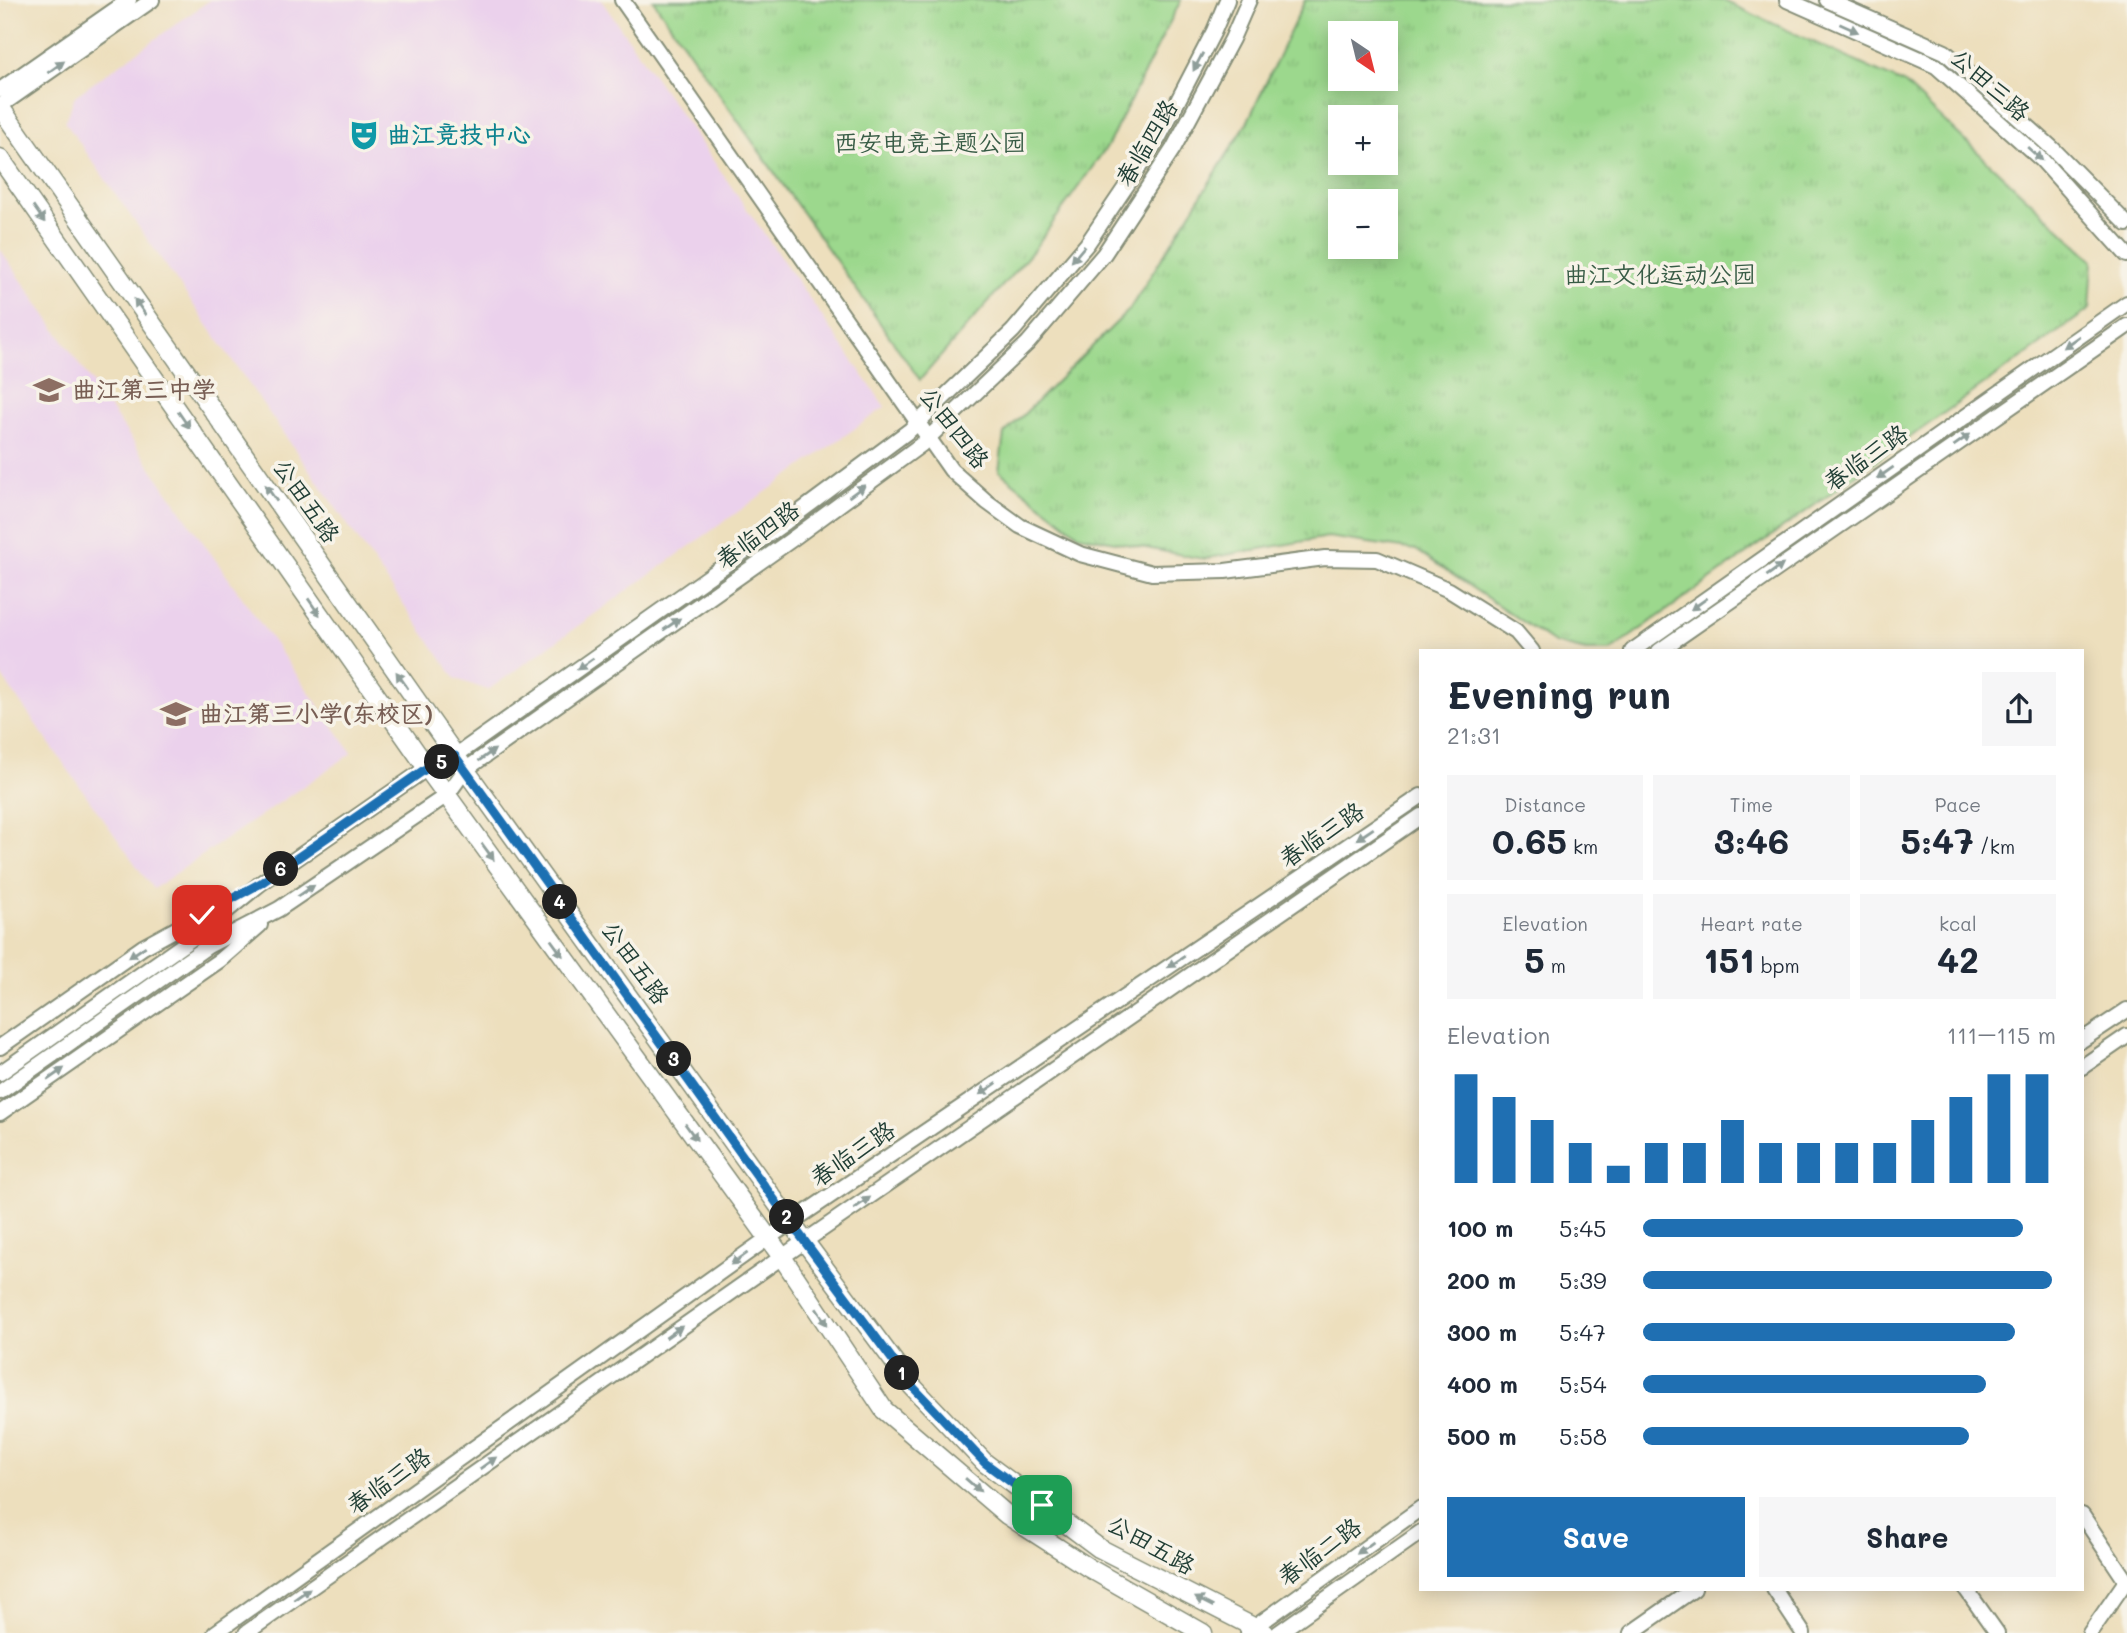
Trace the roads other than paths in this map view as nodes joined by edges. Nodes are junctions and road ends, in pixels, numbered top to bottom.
1 (129, 0) edge
2 (152, 0) edge
3 (622, 0) edge
4 (1227, 0) edge
5 (1249, 0) edge
6 (1787, 0) edge
7 (1827, 0) edge
8 (0, 90) edge
9 (0, 106) edge
10 (0, 158) edge
11 (2127, 224) edge
12 (2127, 256) edge
13 (2127, 303) edge
14 (2127, 326) edge
15 (918, 422) junction
16 (928, 437) junction
17 (1530, 649) edge
18 (1635, 649) edge
19 (1662, 649) edge
20 (460, 763) junction
21 (427, 768) junction
22 (447, 795) junction
23 (1419, 797) edge
24 (1419, 817) edge
25 (261, 883) junction
26 (279, 909) junction
27 (2127, 1010) edge
28 (2127, 1036) edge
29 (2084, 1039) edge
30 (0, 1047) edge
31 (2084, 1066) edge
32 (0, 1073) edge
33 (0, 1092) edge
34 (0, 1113) edge
35 (791, 1223) junction
36 (768, 1238) junction
37 (806, 1242) junction
38 (782, 1257) junction
39 (1419, 1509) edge
40 (2084, 1518) edge
41 (1419, 1533) edge
42 (1690, 1591) edge
43 (1775, 1591) edge
44 (1967, 1591) edge
45 (1255, 1631) edge
46 (215, 1633) edge
47 (246, 1633) edge
48 (1203, 1633) edge
49 (1278, 1633) edge
50 (1631, 1633) edge
51 (1803, 1633) edge
52 (1997, 1633) edge
53 (2090, 1633) edge

1 - 8 street
9 -> 2 street
3 - 15 street, 公田四路
4 -> 15 street, 春临四路
5 - 16 street, 春临四路
6 -> 12 street, 公田三路
7 - 11 street, 公田三路
20 -> 9 main road, 公田五路
10 -> 21 main road, 公田五路
13 -> 18 street, 春临三路
19 -> 14 street, 春临三路
15 - 16 street, 公田四路
15 -> 20 street, 春临四路
16 - 17 street, 公田四路
20 -> 16 street, 春临四路
20 - 21 street, 春临四路
20 - 22 street, 春临四路
20 - 35 main road, 公田五路
21 - 22 main road, 公田五路
21 - 25 street, 春临四路
26 -> 22 street, 春临四路
22 -> 36 main road, 公田五路
23 -> 35 street, 春临三路
37 -> 24 street, 春临三路
25 -> 30 street
25 - 32 street, 春临四路
26 - 33 street, 春临四路
34 -> 26 street
27 - 29 street
28 - 31 street
35 - 36 street, 春临三路
35 - 37 main road, 公田五路
36 - 38 main road, 公田五路
36 -> 46 street, 春临三路
37 - 38 street, 春临三路
45 -> 37 main road, 公田五路
47 -> 38 street, 春临三路
38 -> 48 main road, 公田五路
39 -> 45 street, 春临二路
40 - 53 street
41 - 49 street, 春临二路
42 - 50 street
43 - 51 street
44 - 52 street

